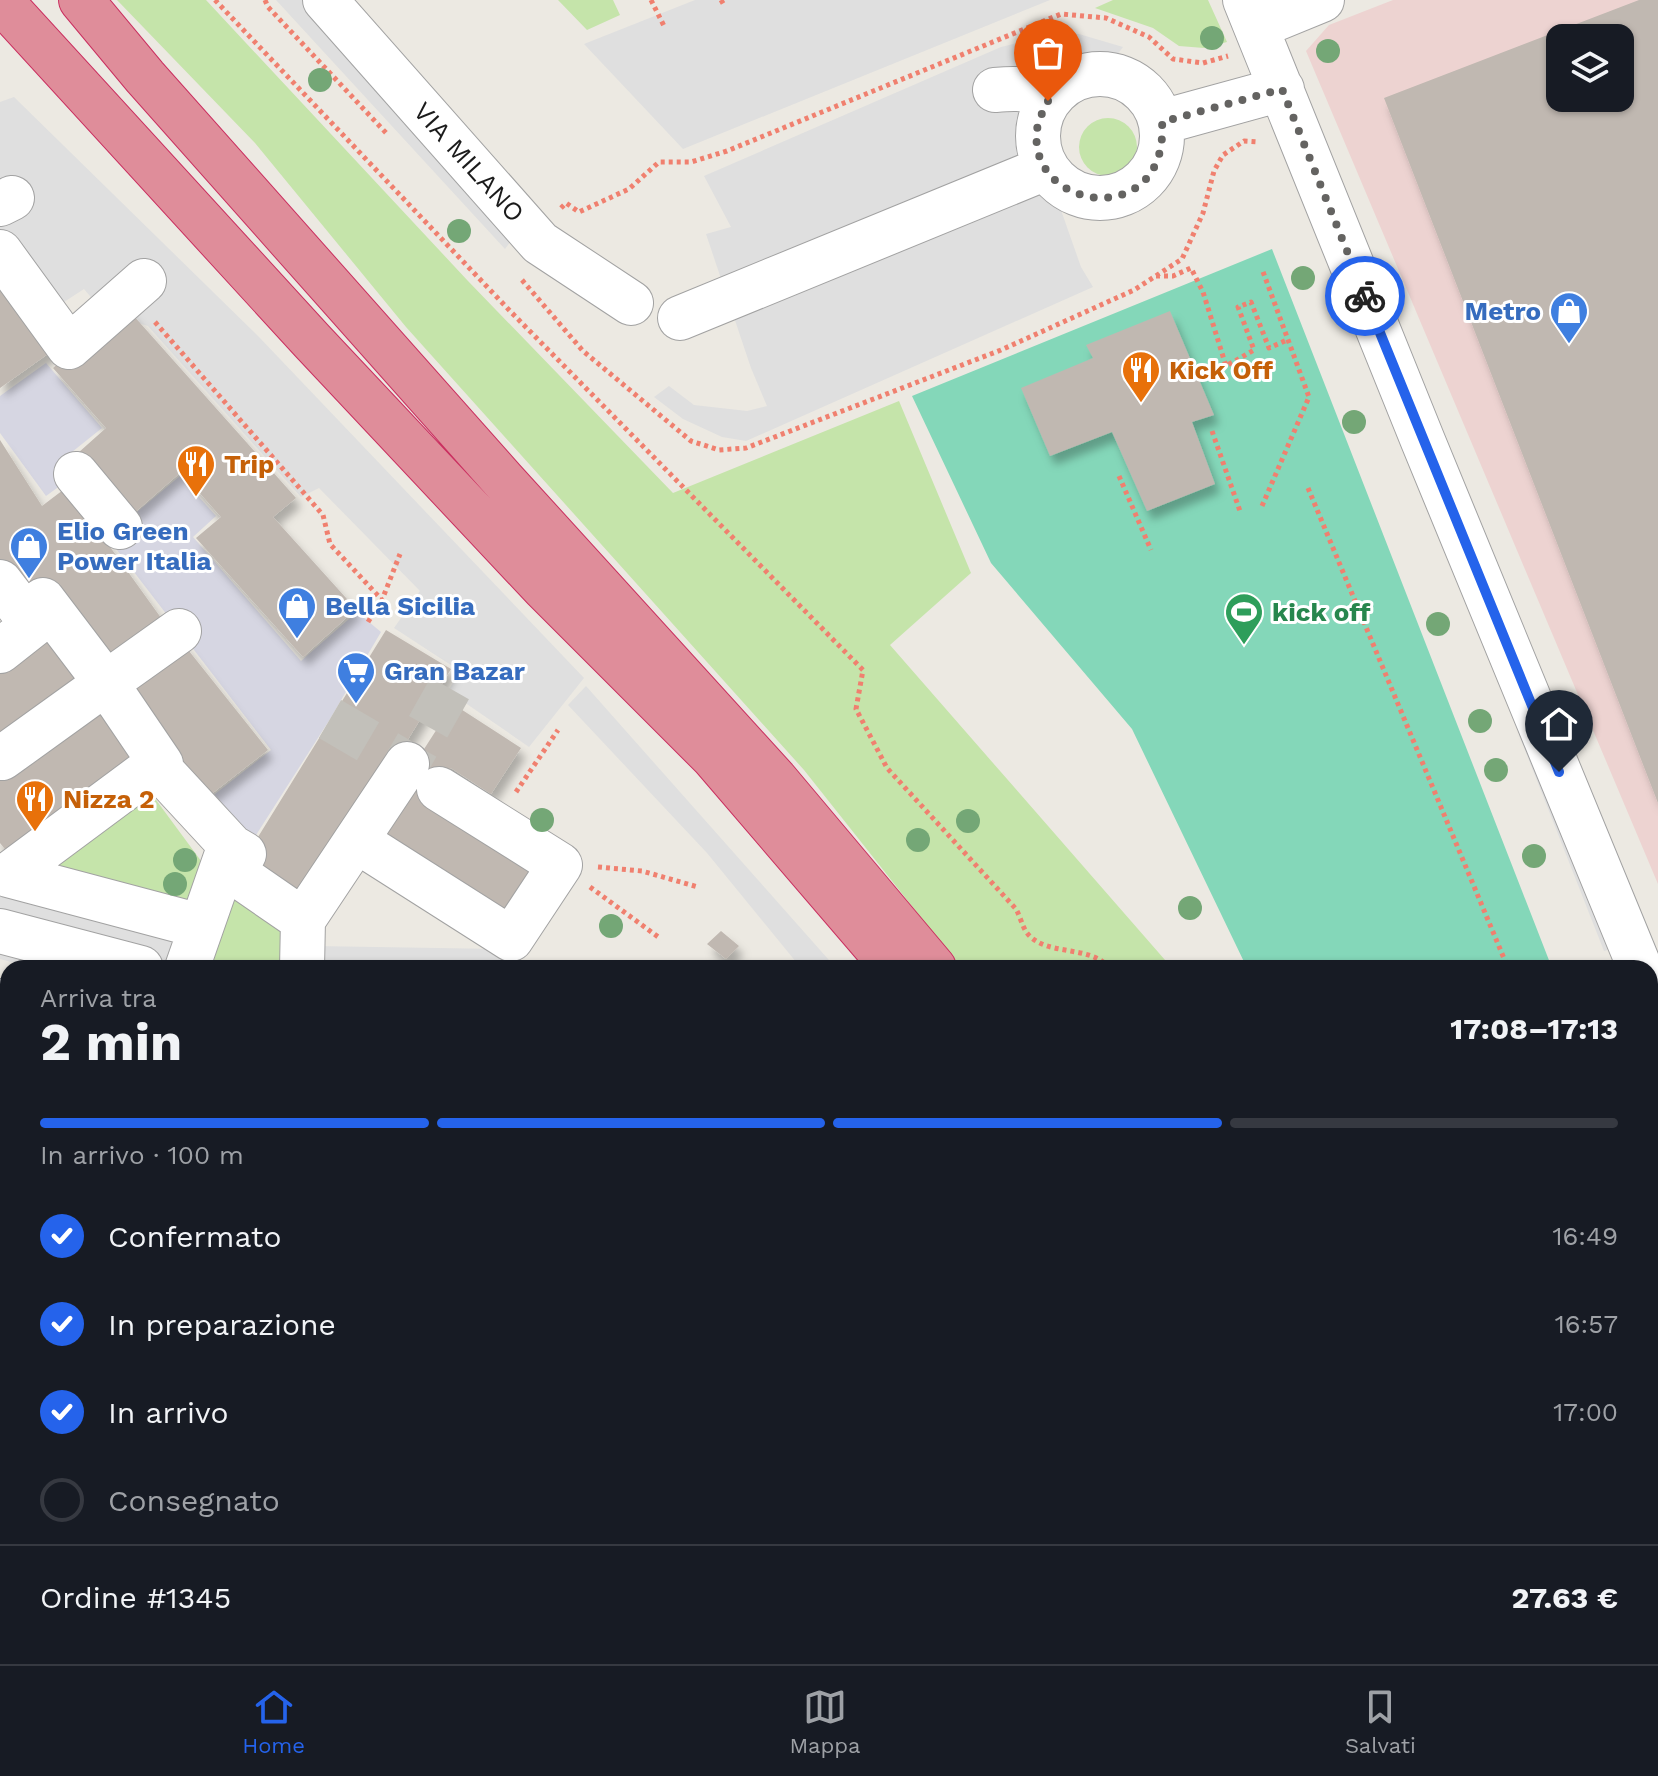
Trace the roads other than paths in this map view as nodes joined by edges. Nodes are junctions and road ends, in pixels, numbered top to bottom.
1 (0, 0) edge
2 (70, 0) edge
3 (81, 0) edge
4 (325, 0) edge
5 (1322, 0) edge
6 (1242, 23) edge
7 (0, 44) edge
8 (145, 77) junction
9 (1282, 89) junction
10 (995, 90) dead end
11 (1048, 101) junction
12 (1162, 122) junction
13 (1046, 168) junction
14 (0, 252) edge
15 (137, 287) road end
16 (631, 303) dead end
17 (680, 318) dead end
18 (312, 341) junction
19 (76, 474) dead end
20 (120, 527) dead end
21 (0, 582) edge
22 (32, 622) edge
23 (179, 631) dead end
24 (106, 683) junction
25 (1, 758) edge
26 (156, 765) junction
27 (357, 841) junction
28 (230, 845) junction
29 (3, 871) edge
30 (303, 920) junction
31 (200, 926) junction
32 (0, 931) edge
33 (514, 953) edge
34 (111, 960) edge
35 (189, 960) edge
36 (302, 960) edge
37 (887, 960) edge
38 (927, 960) edge
39 (1637, 960) edge

1 - 18 highway
2 - 8 highway
3 - 8 highway
4 - 16 street, VIA MILANO
5 - 6 street
6 - 9 street
7 - 18 highway
8 - 38 highway
9 - 12 street
9 - 39 street
10 - 11 street
11 - 12 street
11 - 13 street
12 - 13 street
13 - 17 street
14 - 15 street
18 - 37 highway
19 - 20 street
21 - 22 street
22 - 24 street
23 - 24 street
24 - 25 street
24 - 26 street
26 - 28 street
26 - 29 street
27 - 30 street
27 - 33 street
27 - 33 street
28 - 30 street
28 - 31 street
29 - 31 street
30 - 36 street
31 - 35 street
32 - 34 street

